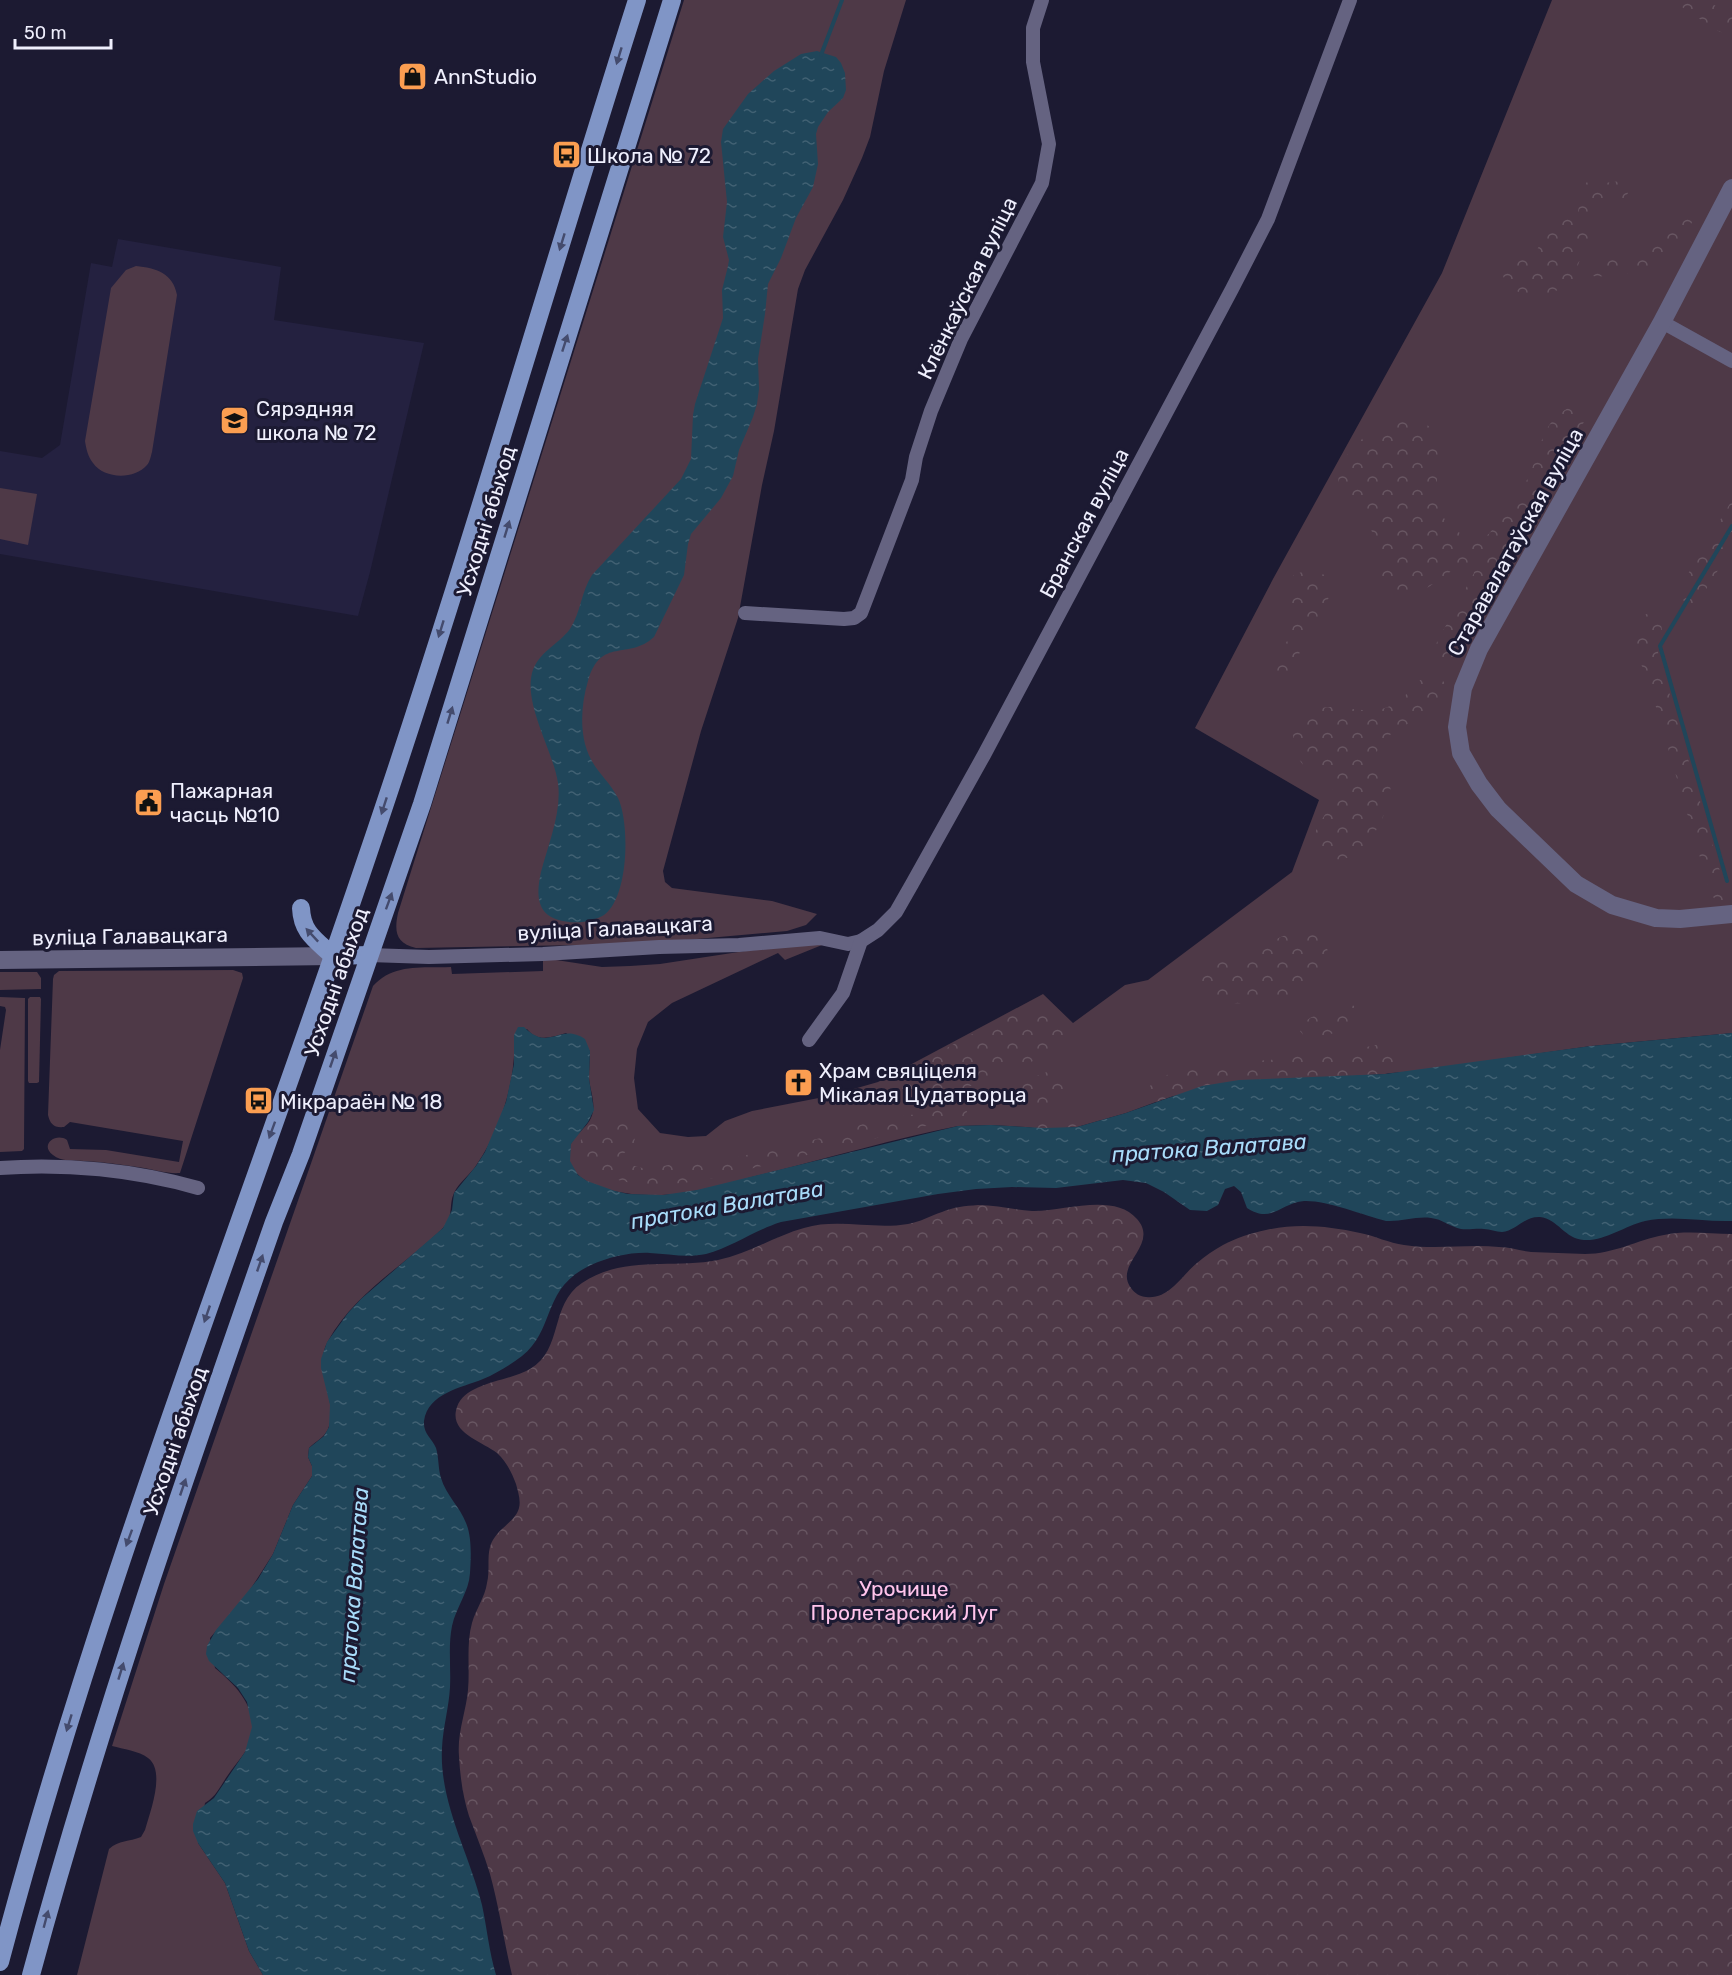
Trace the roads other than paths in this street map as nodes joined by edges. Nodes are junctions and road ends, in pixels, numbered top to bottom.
1 (637, 0) edge
2 (672, 0) edge
3 (1042, 0) edge
4 (1350, 0) edge
5 (1732, 188) edge
6 (1662, 322) junction
7 (1732, 361) edge
8 (746, 613) dead end
9 (301, 908) dead end
10 (1732, 914) edge
11 (861, 941) junction
12 (333, 956) junction
13 (369, 956) junction
14 (0, 960) edge
15 (809, 1040) dead end
16 (0, 1168) edge
17 (198, 1188) dead end
18 (0, 1962) edge
19 (31, 1975) edge

1 -> 12 main road, Усходні абыход
13 -> 2 main road, Усходні абыход
3 - 8 street, Клёнкаўская вуліца
4 - 11 street, Бранская вуліца
5 - 6 street, Старавалатаўская вуліца
6 - 7 street
6 - 10 street, Старавалатаўская вуліца
12 -> 9 main road
11 - 13 street, вуліца Галавацкага
11 - 15 street
12 - 13 main road
12 - 14 street, вуліца Галавацкага
12 -> 18 main road, Усходні абыход
19 -> 13 main road, Усходні абыход
16 - 17 street

